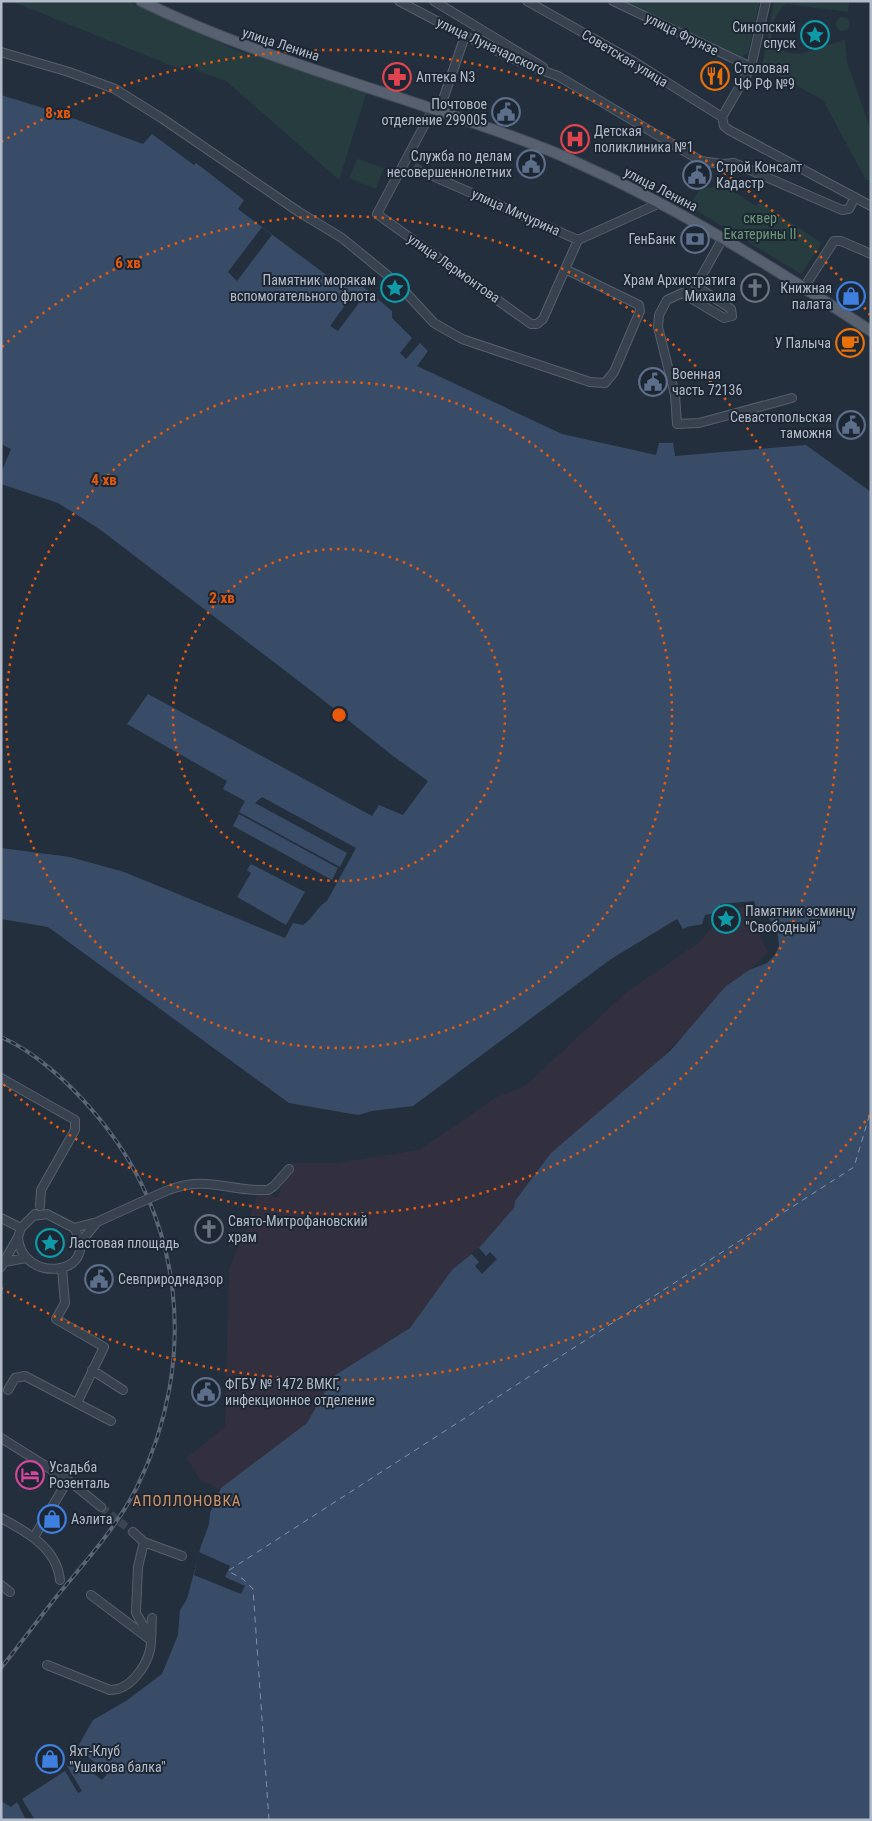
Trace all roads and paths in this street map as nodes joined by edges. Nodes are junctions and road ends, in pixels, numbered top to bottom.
1 (141, 1) edge
2 (399, 1) edge
3 (434, 1) edge
4 (527, 1) edge
5 (613, 1) edge
6 (766, 1) edge
7 (466, 36) junction
8 (1, 52) edge
9 (751, 67) junction
10 (558, 76) junction
11 (436, 110) junction
12 (722, 117) junction
13 (405, 162) junction
14 (414, 166) tunnel mouth
15 (426, 173) tunnel mouth
16 (855, 197) junction
17 (660, 203) junction
18 (871, 206) edge
19 (723, 238) junction
20 (578, 240) junction
21 (871, 254) edge
22 (565, 269) junction
23 (803, 289) junction
24 (871, 331) edge
25 (792, 398) dead end
26 (1, 1078) edge
27 (289, 1169) dead end
28 (40, 1206) junction
29 (50, 1214) junction
30 (33, 1216) junction
31 (1, 1218) edge
32 (97, 1222) junction
33 (21, 1228) junction
34 (74, 1228) junction
35 (18, 1237) junction
36 (80, 1243) junction
37 (26, 1258) junction
38 (3, 1264) edge
39 (62, 1269) junction
40 (92, 1370) junction
41 (8, 1390) dead end
42 (123, 1390) dead end
43 (76, 1403) junction
44 (111, 1421) dead end
45 (1, 1438) edge
46 (68, 1480) junction
47 (102, 1507) tunnel mouth
48 (1, 1518) edge
49 (133, 1532) tunnel mouth
50 (34, 1537) junction
51 (144, 1542) junction
52 (182, 1556) dead end
53 (60, 1580) dead end
54 (1, 1586) edge
55 (10, 1592) dead end
56 (91, 1596) dead end
57 (152, 1618) dead end
58 (150, 1638) junction
59 (47, 1665) dead end

1 - 11 main road, улица Ленина
2 - 7 street, улица Луначарского
3 - 10 street, улица Луначарского
4 - 12 street, Советская улица
5 - 9 street, улица Фрунзе
6 - 9 street
7 - 10 street, улица Луначарского
7 - 11 street
8 - 22 street
9 - 12 street
10 - 16 street, улица Луначарского
11 - 13 street
11 - 17 main road, улица Ленина
12 - 16 street, Советская улица
13 - 14 street
13 - 22 street, улица Лермонтова
15 - 20 street, улица Мичурина
16 - 18 street, Советская улица
17 - 19 main road, улица Ленина
17 - 20 street
19 - 23 main road, улица Ленина
19 - 25 street
20 - 22 street
21 - 23 street
23 - 24 main road, улица Ленина
26 - 28 street
27 - 32 street, bridge
28 - 29 street
28 - 30 street
29 - 30 street
29 - 34 street
30 - 33 street
31 - 33 street
32 - 34 street
32 - 36 street
33 - 35 street
34 - 36 street
35 - 37 street
35 - 38 street
36 - 39 street
37 - 38 street
37 - 39 street
39 - 40 street
40 - 42 street
40 - 43 street
41 - 43 street
43 - 44 street
45 - 46 street
46 - 47 street
46 - 50 street
48 - 50 street
49 - 51 street
50 - 53 street
51 - 52 street
51 - 58 street
54 - 55 street
56 - 58 street
57 - 58 street
58 - 59 street

